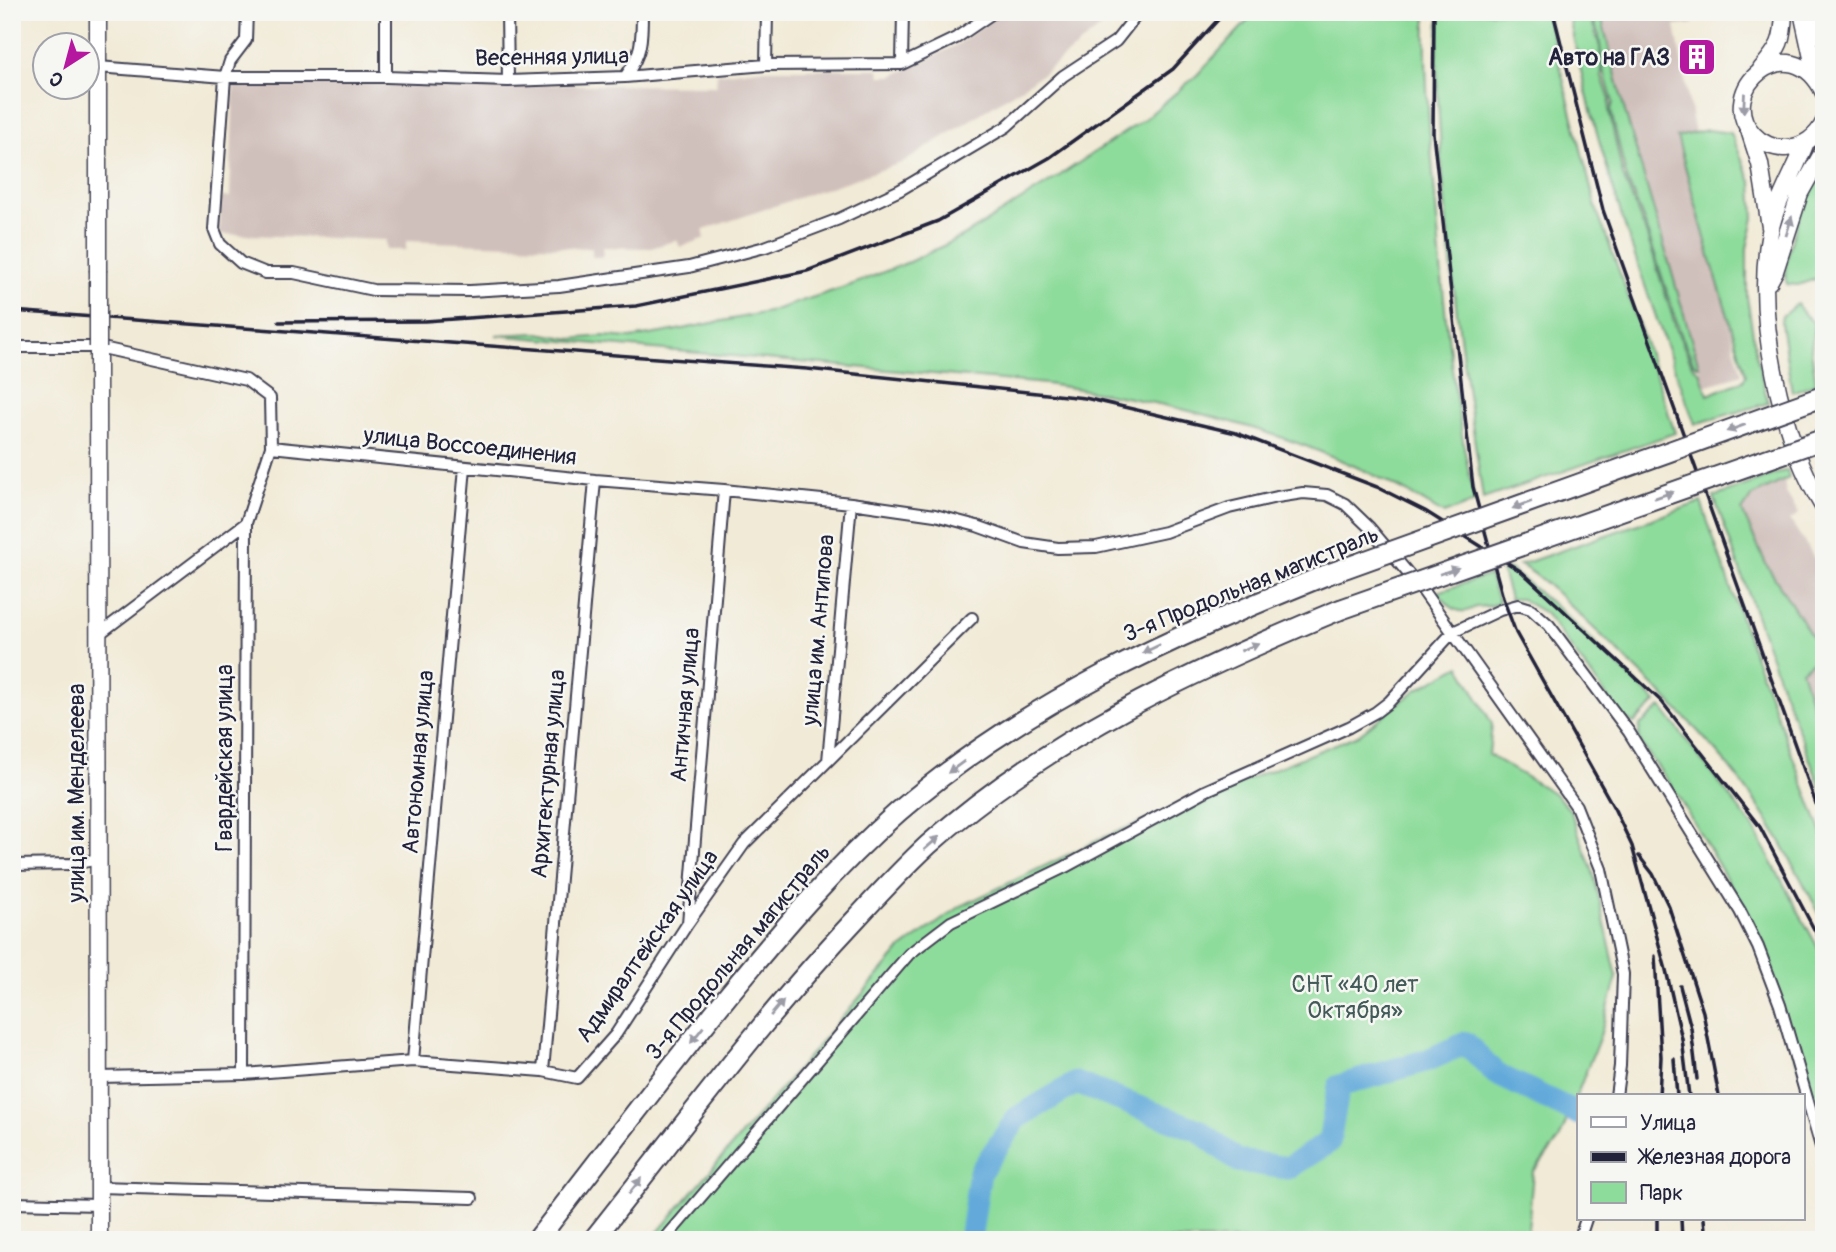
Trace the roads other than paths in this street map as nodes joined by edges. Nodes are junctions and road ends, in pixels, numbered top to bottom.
1 (98, 12) edge
2 (247, 12) edge
3 (386, 12) edge
4 (508, 12) edge
5 (642, 12) edge
6 (767, 12) edge
7 (904, 12) edge
8 (994, 12) edge
9 (1139, 12) edge
10 (1784, 12) edge
11 (1802, 12) edge
12 (1814, 12) edge
13 (98, 32) edge
14 (1824, 39) edge
15 (902, 64) junction
16 (766, 65) junction
17 (102, 68) edge
18 (1759, 71) junction
19 (225, 77) junction
20 (386, 77) junction
21 (625, 78) junction
22 (1820, 78) edge
23 (508, 81) junction
24 (1824, 93) edge
25 (98, 102) edge
26 (1749, 130) junction
27 (1817, 132) edge
28 (1824, 150) edge
29 (1770, 230) junction
30 (1765, 290) junction
31 (12, 347) edge
32 (98, 347) junction
33 (1824, 396) edge
34 (1824, 439) edge
35 (271, 447) junction
36 (465, 467) junction
37 (595, 480) junction
38 (724, 489) junction
39 (851, 503) junction
40 (1824, 508) edge
41 (246, 523) junction
42 (972, 618) dead end
43 (1453, 632) junction
44 (99, 634) junction
45 (828, 761) junction
46 (99, 859) junction
47 (12, 865) edge
48 (688, 923) junction
49 (413, 1061) junction
50 (543, 1071) junction
51 (244, 1074) junction
52 (99, 1077) junction
53 (1616, 1094) edge
54 (1824, 1157) edge
55 (99, 1187) junction
56 (472, 1198) dead end
57 (12, 1203) edge
58 (99, 1205) junction
59 (1586, 1220) edge
60 (99, 1240) edge
61 (537, 1240) edge
62 (593, 1240) edge
63 (664, 1240) edge
64 (1579, 1240) edge

1 - 13 main road
2 - 19 street
3 - 20 street
4 - 23 street
5 - 21 street
6 - 16 street
7 - 15 street
8 - 15 street, Весенняя улица
9 - 19 street
10 - 18 main road
11 - 22 main road
12 - 14 main road
15 - 16 street, Весенняя улица
16 - 21 street, Весенняя улица
17 - 19 street, Весенняя улица
18 - 22 main road
18 -> 26 main road
19 - 20 street, Весенняя улица
20 - 23 street, Весенняя улица
21 - 23 street, Весенняя улица
22 - 24 main road
25 - 32 main road, улица им. Менделеева, bridge
26 - 27 main road
26 - 29 main road
27 - 29 main road
30 -> 28 main road
29 - 30 main road
30 - 40 main road
31 - 32 street
32 - 35 street
32 - 44 main road, улица им. Менделеева
33 -> 61 highway, 3-я Продольная магистраль, bridge
62 -> 34 highway, bridge
35 - 36 street, улица Воссоединения
35 - 41 street, Гвардейская улица
36 - 37 street, улица Воссоединения
36 - 49 street, Автономная улица
37 - 38 street, улица Воссоединения
37 - 50 street, Архитектурная улица
38 - 39 street, улица Воссоединения
38 - 48 street, Античная улица
39 - 43 street, улица Воссоединения
39 - 45 street, улица им. Антипова
41 - 44 street
41 - 51 street, Гвардейская улица
42 - 45 street, Адмиралтейская улица
43 - 53 street, улица Воссоединения
43 - 54 street
43 - 63 street
44 - 46 main road, улица им. Менделеева
45 - 48 street, Адмиралтейская улица
46 - 47 street
46 - 52 main road, улица им. Менделеева
48 - 50 street, Адмиралтейская улица
49 - 50 street, Адмиралтейская улица
49 - 51 street, Адмиралтейская улица
51 - 52 street, Адмиралтейская улица
52 - 55 main road, улица им. Менделеева
55 - 56 street
55 - 58 main road, улица им. Менделеева
57 - 58 street
58 - 60 main road, улица им. Менделеева
59 - 64 street

